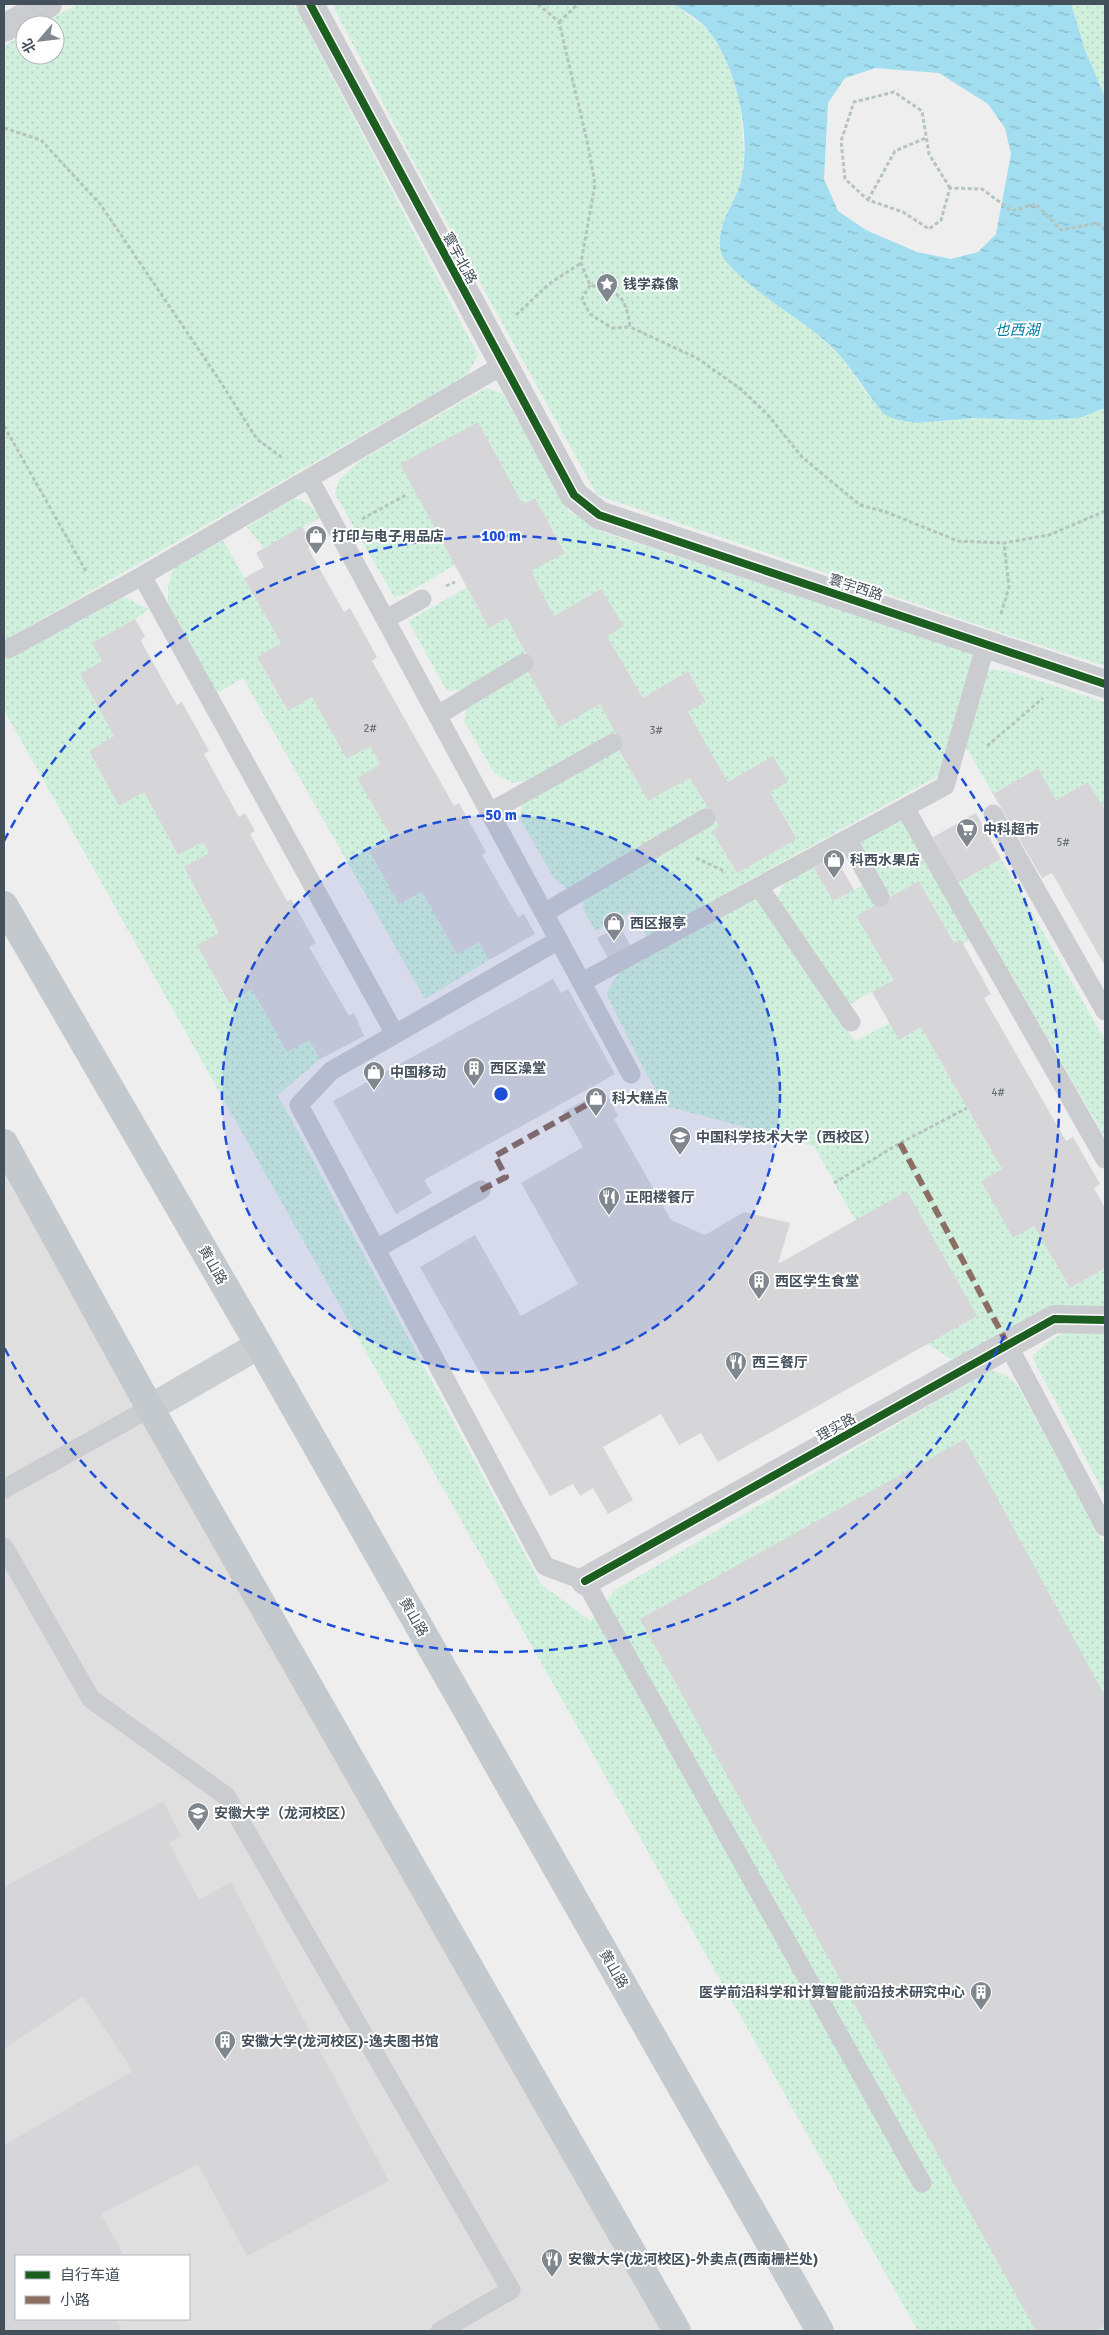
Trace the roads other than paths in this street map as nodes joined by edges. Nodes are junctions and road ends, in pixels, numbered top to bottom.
1 (48, 4) edge
2 (310, 4) edge
3 (4, 28) edge
4 (497, 355) junction
5 (309, 478) junction
6 (599, 514) joint
7 (142, 576) junction
8 (422, 599) dead end
9 (386, 619) junction
10 (986, 644) junction
11 (8, 649) dead end
12 (524, 663) dead end
13 (1093, 679) edge
14 (438, 715) junction
15 (614, 743) dead end
16 (905, 808) junction
17 (490, 812) junction
18 (993, 814) dead end
19 (706, 818) dead end
20 (847, 839) junction
21 (759, 887) junction
22 (880, 897) dead end
23 (4, 905) edge
24 (544, 913) junction
25 (559, 940) junction
26 (582, 982) junction
27 (1105, 1012) edge
28 (851, 1022) dead end
29 (395, 1034) junction
30 (631, 1074) dead end
31 (4, 1143) edge
32 (1104, 1153) edge
33 (481, 1190) dead end
34 (376, 1249) junction
35 (1105, 1320) edge
36 (259, 1345) junction
37 (1008, 1345) junction
38 (150, 1408) junction
39 (4, 1489) edge
40 (1105, 1527) edge
41 (4, 1547) edge
42 (584, 1581) junction
43 (922, 2183) dead end
44 (440, 2331) edge
45 (676, 2331) edge
46 (820, 2331) edge

1 - 3 street
2 - 4 street, 寰宇北路
4 - 5 lane
4 - 6 street, 寰宇北路
5 - 7 lane
5 - 9 lane
6 - 10 street, 寰宇西路
7 - 11 lane
7 - 29 lane
8 - 9 lane
9 - 14 lane
10 - 13 street, 寰宇西路
10 - 16 lane
12 - 14 lane
14 - 17 lane
15 - 17 lane
16 - 20 lane
16 - 32 lane
17 - 24 lane
18 - 27 lane
19 - 24 lane
20 - 21 lane
20 - 22 lane
21 - 26 lane
21 - 28 lane
23 - 36 main road, 黄山路
24 - 25 lane
25 - 26 lane
25 - 29 lane
26 - 30 lane
29 - 34 lane
31 - 38 main road
33 - 34 lane
34 - 42 lane
35 - 37 street, 理实路
36 - 38 main road
36 - 46 main road, 黄山路
37 - 40 lane
37 - 42 street, 理实路
38 - 39 lane
38 - 45 main road
41 - 44 lane
42 - 43 lane

